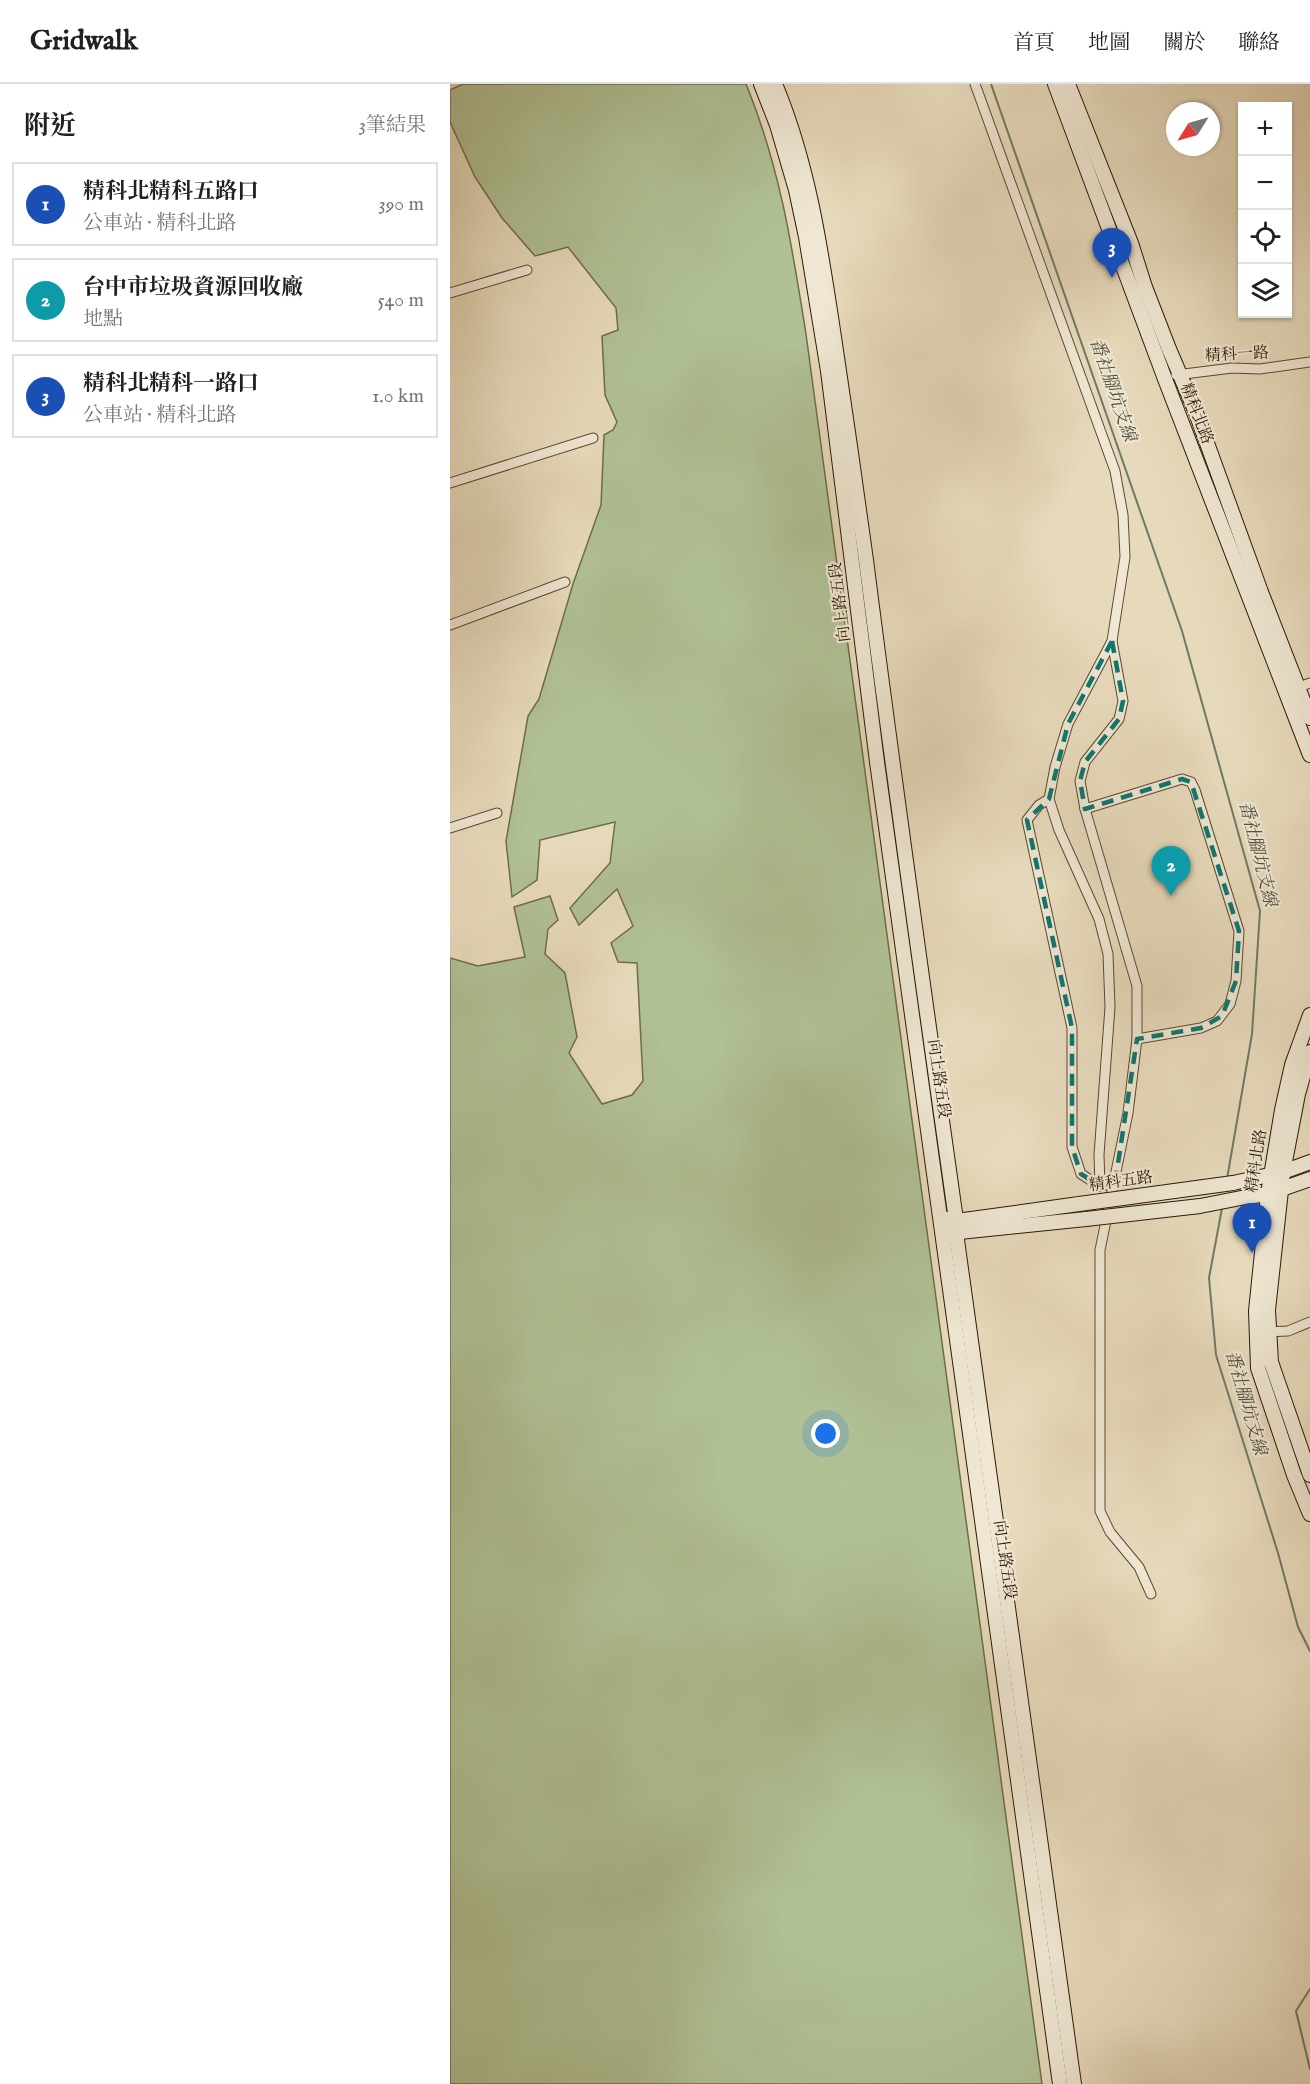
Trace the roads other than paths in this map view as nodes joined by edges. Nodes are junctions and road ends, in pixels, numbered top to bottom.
1 (761, 84) edge
2 (775, 84) edge
3 (975, 84) edge
4 (1055, 84) edge
5 (1068, 84) edge
6 (527, 270) dead end
7 (450, 293) edge
8 (1310, 362) edge
9 (1180, 374) junction
10 (1165, 379) junction
11 (593, 438) dead end
12 (450, 483) edge
13 (565, 582) dead end
14 (450, 625) edge
15 (1112, 641) junction
16 (1298, 687) edge
17 (1310, 718) edge
18 (1310, 755) edge
19 (1049, 799) junction
20 (1085, 809) junction
21 (497, 813) dead end
22 (450, 828) edge
23 (1310, 1015) edge
24 (1137, 1039) junction
25 (1310, 1052) edge
26 (1310, 1162) edge
27 (1277, 1174) junction
28 (1310, 1179) edge
29 (1115, 1183) junction
30 (1100, 1186) junction
31 (1274, 1192) junction
32 (944, 1226) junction
33 (1310, 1322) edge
34 (1270, 1331) junction
35 (1256, 1334) junction
36 (1306, 1449) edge
37 (1287, 1456) junction
38 (1310, 1474) edge
39 (1310, 1514) edge
40 (1151, 1594) dead end
41 (1060, 2084) edge
42 (1074, 2084) edge

1 - 32 main road, 向上路五段
2 - 32 main road, 向上路五段
3 - 15 street
4 - 10 main road, 精科北路
5 - 9 main road, 精科北路
6 - 7 street
8 - 9 street, 精科一路
9 - 10 street, 精科一路
9 - 16 main road, 精科北路
10 - 16 main road, 精科北路
11 - 12 street
13 - 14 street
15 - 19 street
15 - 20 street
16 - 17 main road, 精科北路
16 - 18 main road, 精科北路
19 - 30 street
19 - 30 street
20 - 24 street
20 - 24 street
21 - 22 street
23 - 27 main road, 精科北路
24 - 29 street
25 - 27 main road, 精科北路
26 - 27 main road, 精科五路
27 - 31 main road, 精科北路
27 - 32 main road, 精科五路, bridge
28 - 31 main road, 精科五路
29 - 30 street
29 - 40 street
31 - 32 main road, 精科五路, bridge
31 - 34 main road, 精科北路
31 - 35 main road, 精科北路
32 - 41 main road, 向上路五段
32 - 42 main road, 向上路五段
33 - 34 street
34 - 35 street
34 - 36 main road, 精科北路
35 - 37 main road, 精科北路
36 - 37 street
36 - 38 main road, 精科北路
37 - 39 main road, 精科北路

